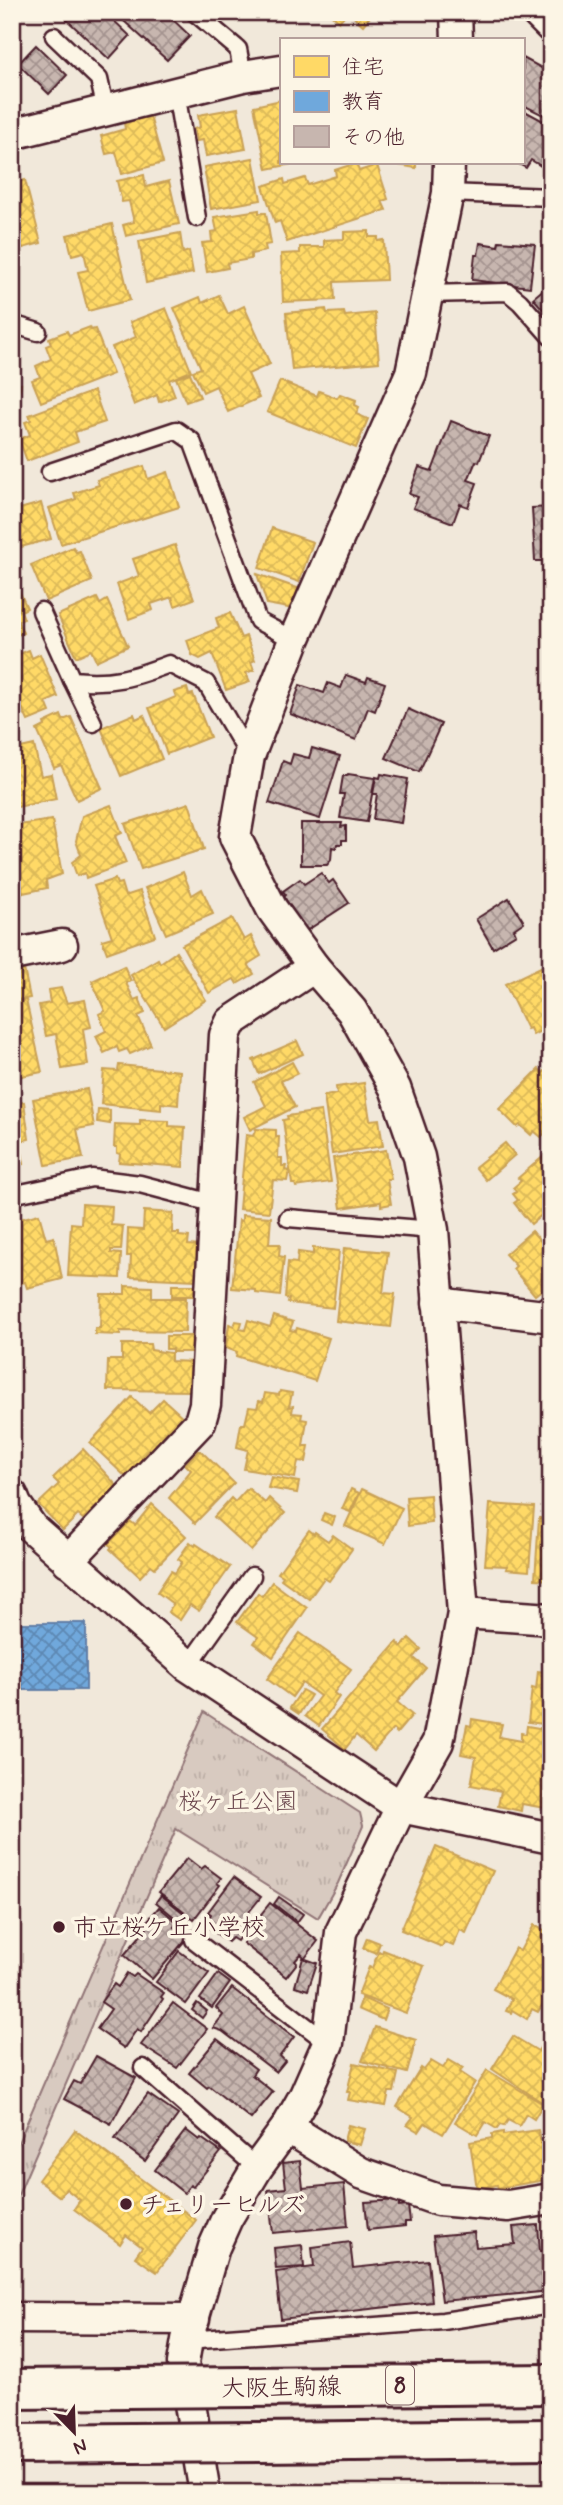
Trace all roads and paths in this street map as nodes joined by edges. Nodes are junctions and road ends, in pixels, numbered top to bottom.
1 (194, 12) edge
2 (456, 12) edge
3 (536, 12) edge
4 (551, 27) edge
5 (54, 36) dead end
6 (457, 38) edge
7 (280, 70) edge
8 (243, 76) junction
9 (176, 92) junction
10 (106, 111) junction
11 (12, 134) edge
12 (449, 164) edge
13 (447, 193) junction
14 (551, 197) edge
15 (197, 218) dead end
16 (427, 294) junction
17 (12, 324) edge
18 (38, 332) dead end
19 (551, 337) edge
20 (50, 472) dead end
21 (41, 611) dead end
22 (295, 640) junction
23 (72, 680) junction
24 (93, 723) dead end
25 (249, 756) junction
26 (62, 945) dead end
27 (12, 955) edge
28 (314, 967) junction
29 (21, 1193) dead end
30 (216, 1204) junction
31 (288, 1218) dead end
32 (433, 1230) junction
33 (438, 1303) junction
34 (549, 1315) edge
35 (12, 1496) edge
36 (68, 1561) junction
37 (252, 1576) dead end
38 (463, 1613) junction
39 (551, 1619) edge
40 (188, 1666) junction
41 (401, 1807) junction
42 (551, 1838) edge
43 (194, 1940) dead end
44 (328, 2043) junction
45 (143, 2068) dead end
46 (287, 2127) junction
47 (257, 2168) junction
48 (551, 2199) edge
49 (551, 2305) edge
50 (12, 2318) edge
51 (190, 2329) junction
52 (551, 2384) edge
53 (12, 2389) edge
54 (551, 2439) edge
55 (12, 2444) edge
56 (205, 2493) edge

1 - 8 lane
2 - 6 street
3 - 4 street
5 - 10 lane
7 - 8 street
8 - 9 street
9 - 10 street
9 - 15 lane
10 - 11 street
12 - 13 street
13 - 14 lane
13 - 16 street
16 - 19 lane
16 - 22 street
17 - 18 lane
20 - 22 lane
21 - 23 lane
22 - 25 street
23 - 24 lane
23 - 25 lane
25 - 28 street
26 - 27 street
28 - 30 street
28 - 32 street
29 - 30 lane
30 - 36 street
31 - 32 lane
32 - 33 street
33 - 34 street
33 - 38 street
35 - 36 street
36 - 40 street
37 - 40 lane
38 - 39 street
38 - 41 street
40 - 41 street
41 - 42 street
41 - 44 street
43 - 44 lane
44 - 46 street
45 - 47 lane
46 - 47 street
46 - 48 street
47 - 51 street
49 - 51 lane
50 - 51 street
51 - 56 street
52 - 53 main road, 大阪生駒線 / 8, bridge
54 - 55 main road, 8, bridge

